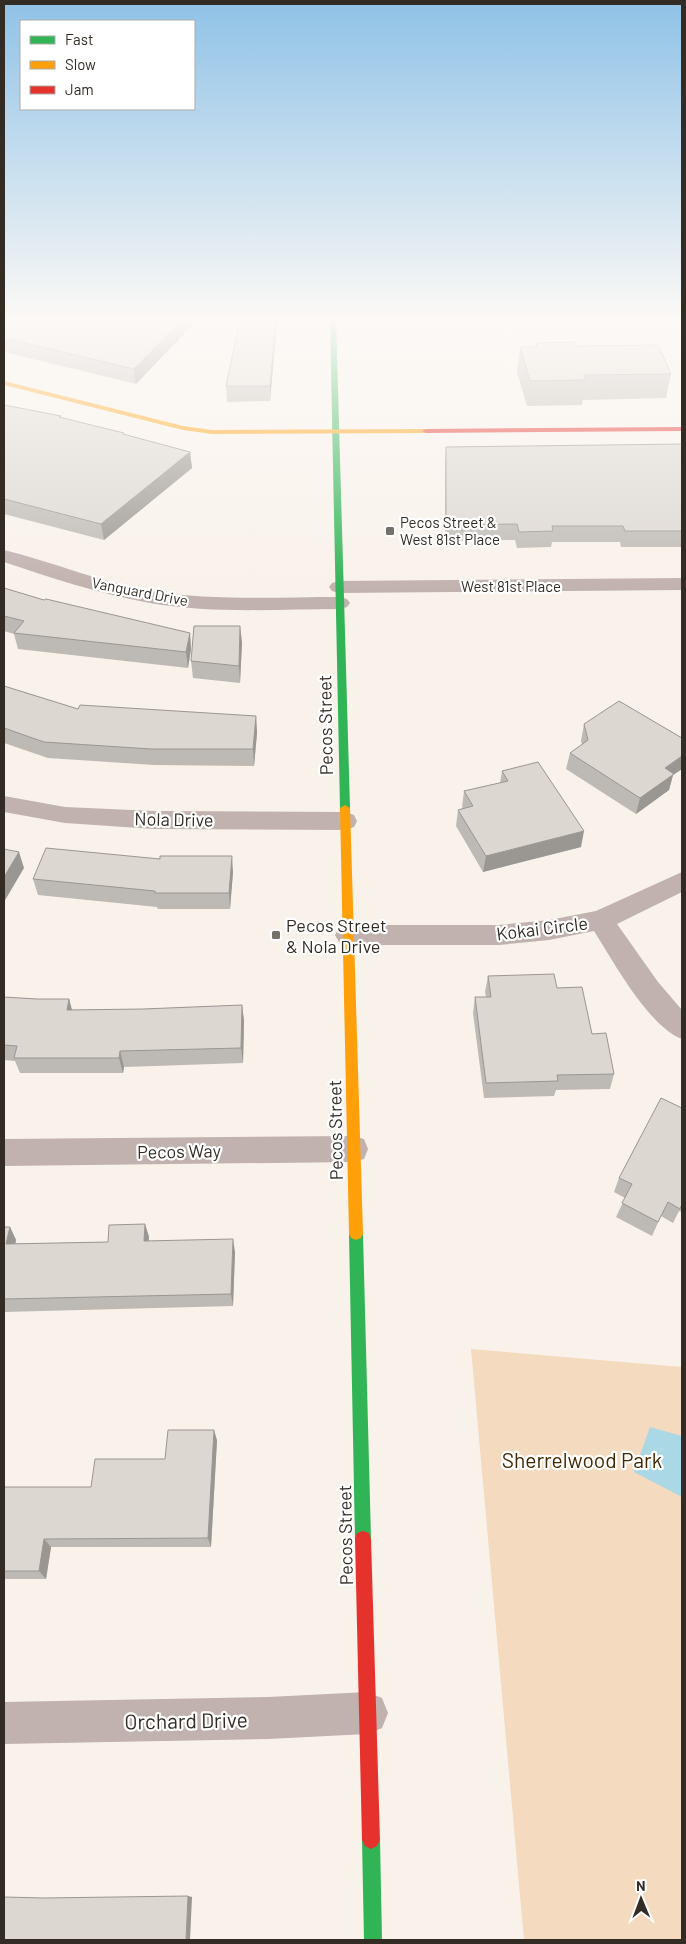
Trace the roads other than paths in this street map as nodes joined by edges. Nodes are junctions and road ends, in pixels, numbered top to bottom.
1 (110, 410) edge
2 (335, 410) edge
3 (682, 429) edge
4 (335, 432) junction
5 (4, 556) edge
6 (682, 584) edge
7 (339, 595) junction
8 (4, 804) edge
9 (345, 821) junction
10 (682, 881) edge
11 (601, 920) junction
12 (348, 935) junction
13 (682, 1027) edge
14 (353, 1149) junction
15 (4, 1153) edge
16 (367, 1713) junction
17 (4, 1723) edge
18 (373, 1940) edge

1 - 4 main road
2 - 4 main road, Pecos Street
3 - 4 main road
4 - 7 main road, Pecos Street
5 - 7 street, Vanguard Drive
6 - 7 street, West 81st Place
7 - 9 main road, Pecos Street
8 - 9 street, Nola Drive
9 - 12 main road, Pecos Street
10 - 11 street
11 - 12 street, Kokai Circle
11 - 13 street, Kokai Circle
12 - 14 main road, Pecos Street
14 - 15 street, Pecos Way
14 - 16 main road, Pecos Street
16 - 17 street, Orchard Drive
16 - 18 main road, Pecos Street

